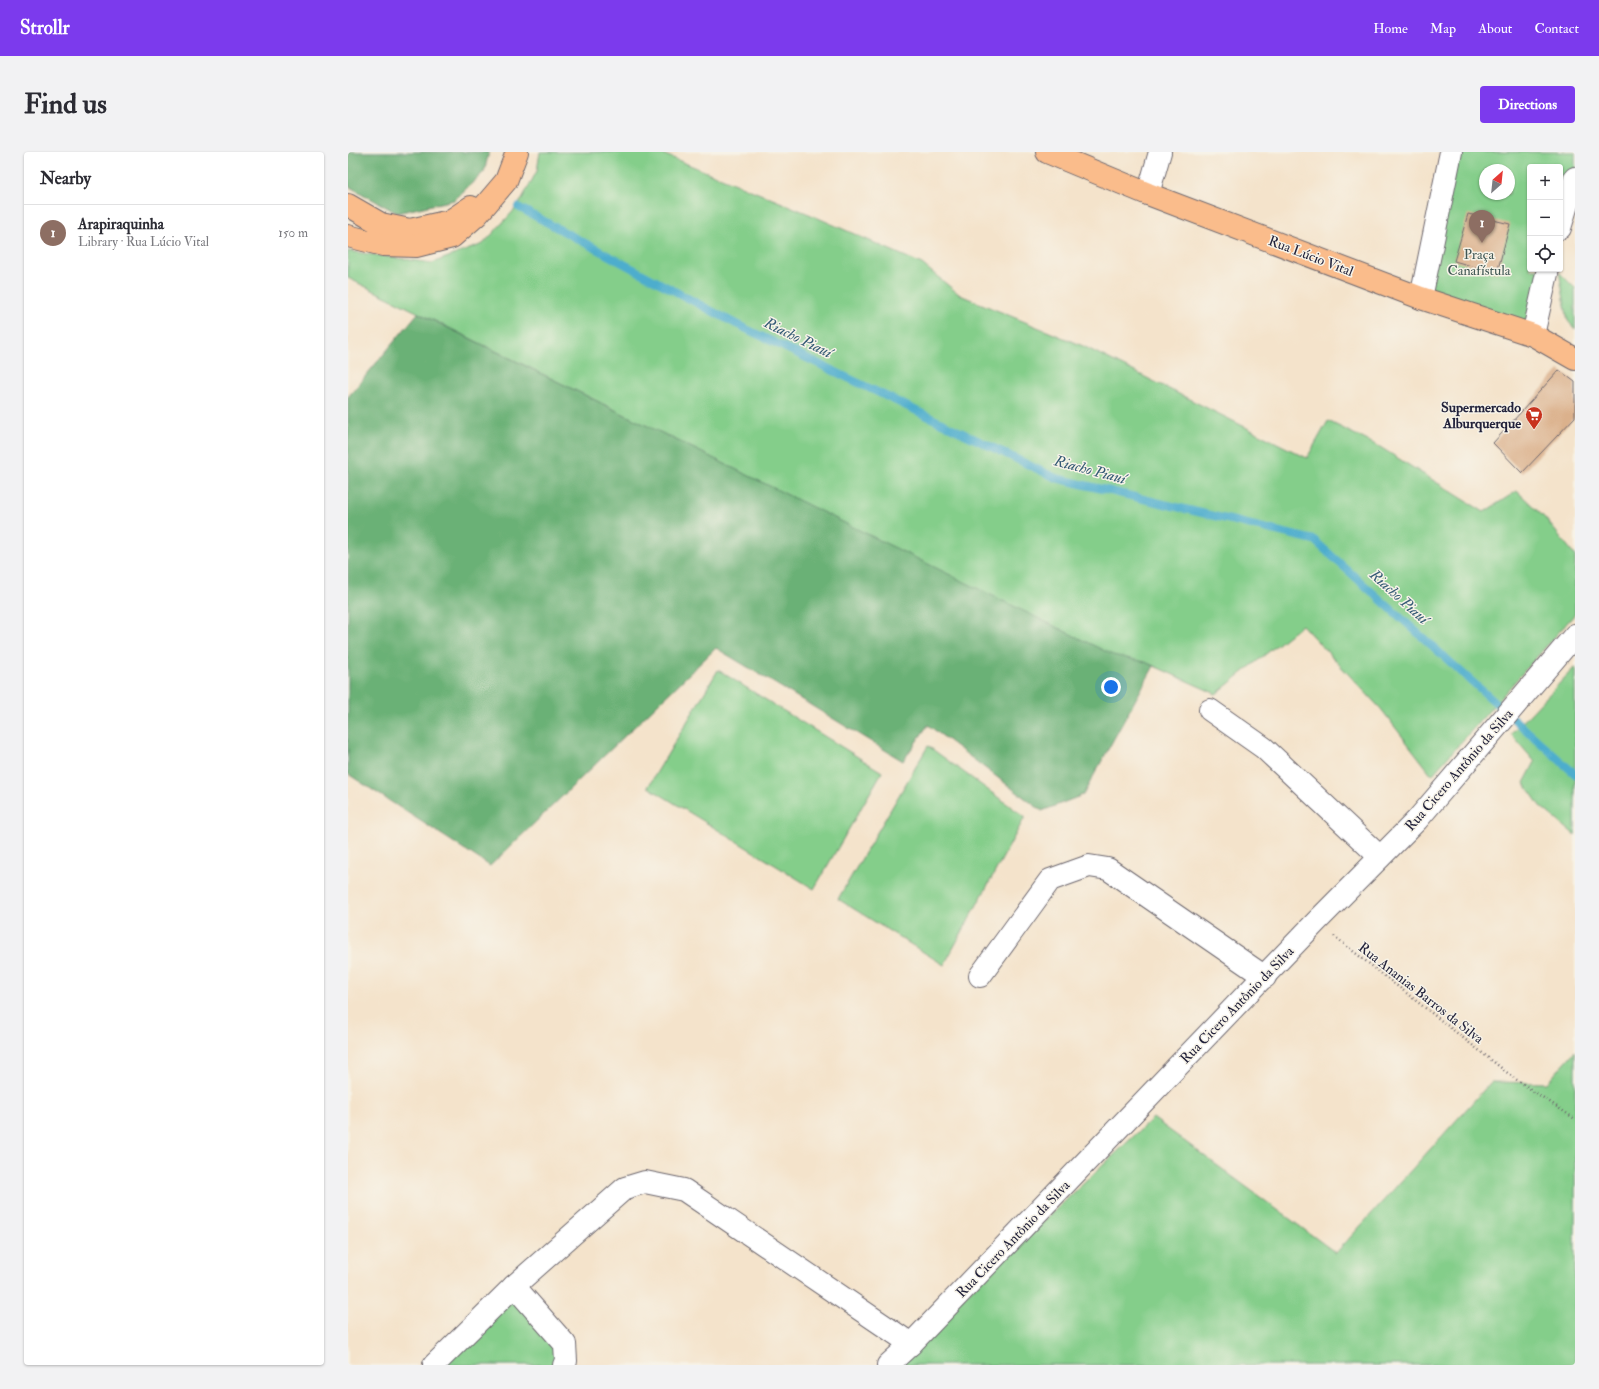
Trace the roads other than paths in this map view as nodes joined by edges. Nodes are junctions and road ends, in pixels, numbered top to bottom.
1 (504, 152) edge
2 (518, 152) edge
3 (1047, 152) edge
4 (1160, 152) edge
5 (1450, 152) edge
6 (501, 178) junction
7 (1575, 178) edge
8 (1148, 194) junction
9 (348, 205) edge
10 (474, 211) junction
11 (1563, 218) edge
12 (348, 236) edge
13 (1547, 272) edge
14 (1421, 298) junction
15 (1533, 335) junction
16 (1575, 359) edge
17 (1575, 635) edge
18 (1210, 710) dead end
19 (1380, 857) junction
20 (980, 976) dead end
21 (1265, 977) junction
22 (514, 1286) junction
23 (911, 1344) junction
24 (434, 1365) edge
25 (564, 1365) edge
26 (888, 1365) edge

1 - 6 main road
2 - 6 main road
3 - 8 main road, Rua Lúcio Vital
4 - 8 street
5 - 14 street
6 - 10 main road
7 - 11 street
8 - 14 main road, Rua Lúcio Vital
9 - 10 main road
10 - 12 main road
13 - 15 street
14 - 15 main road, Rua Lúcio Vital
15 - 16 main road, Rua Lúcio Vital
17 - 19 street, Rua Cicero Antônio da Silva
18 - 19 street
19 - 21 street, Rua Cicero Antônio da Silva
20 - 21 street
21 - 23 street, Rua Cicero Antônio da Silva
22 - 23 street
22 - 24 street
22 - 25 street
23 - 26 street, Rua Cicero Antônio da Silva

